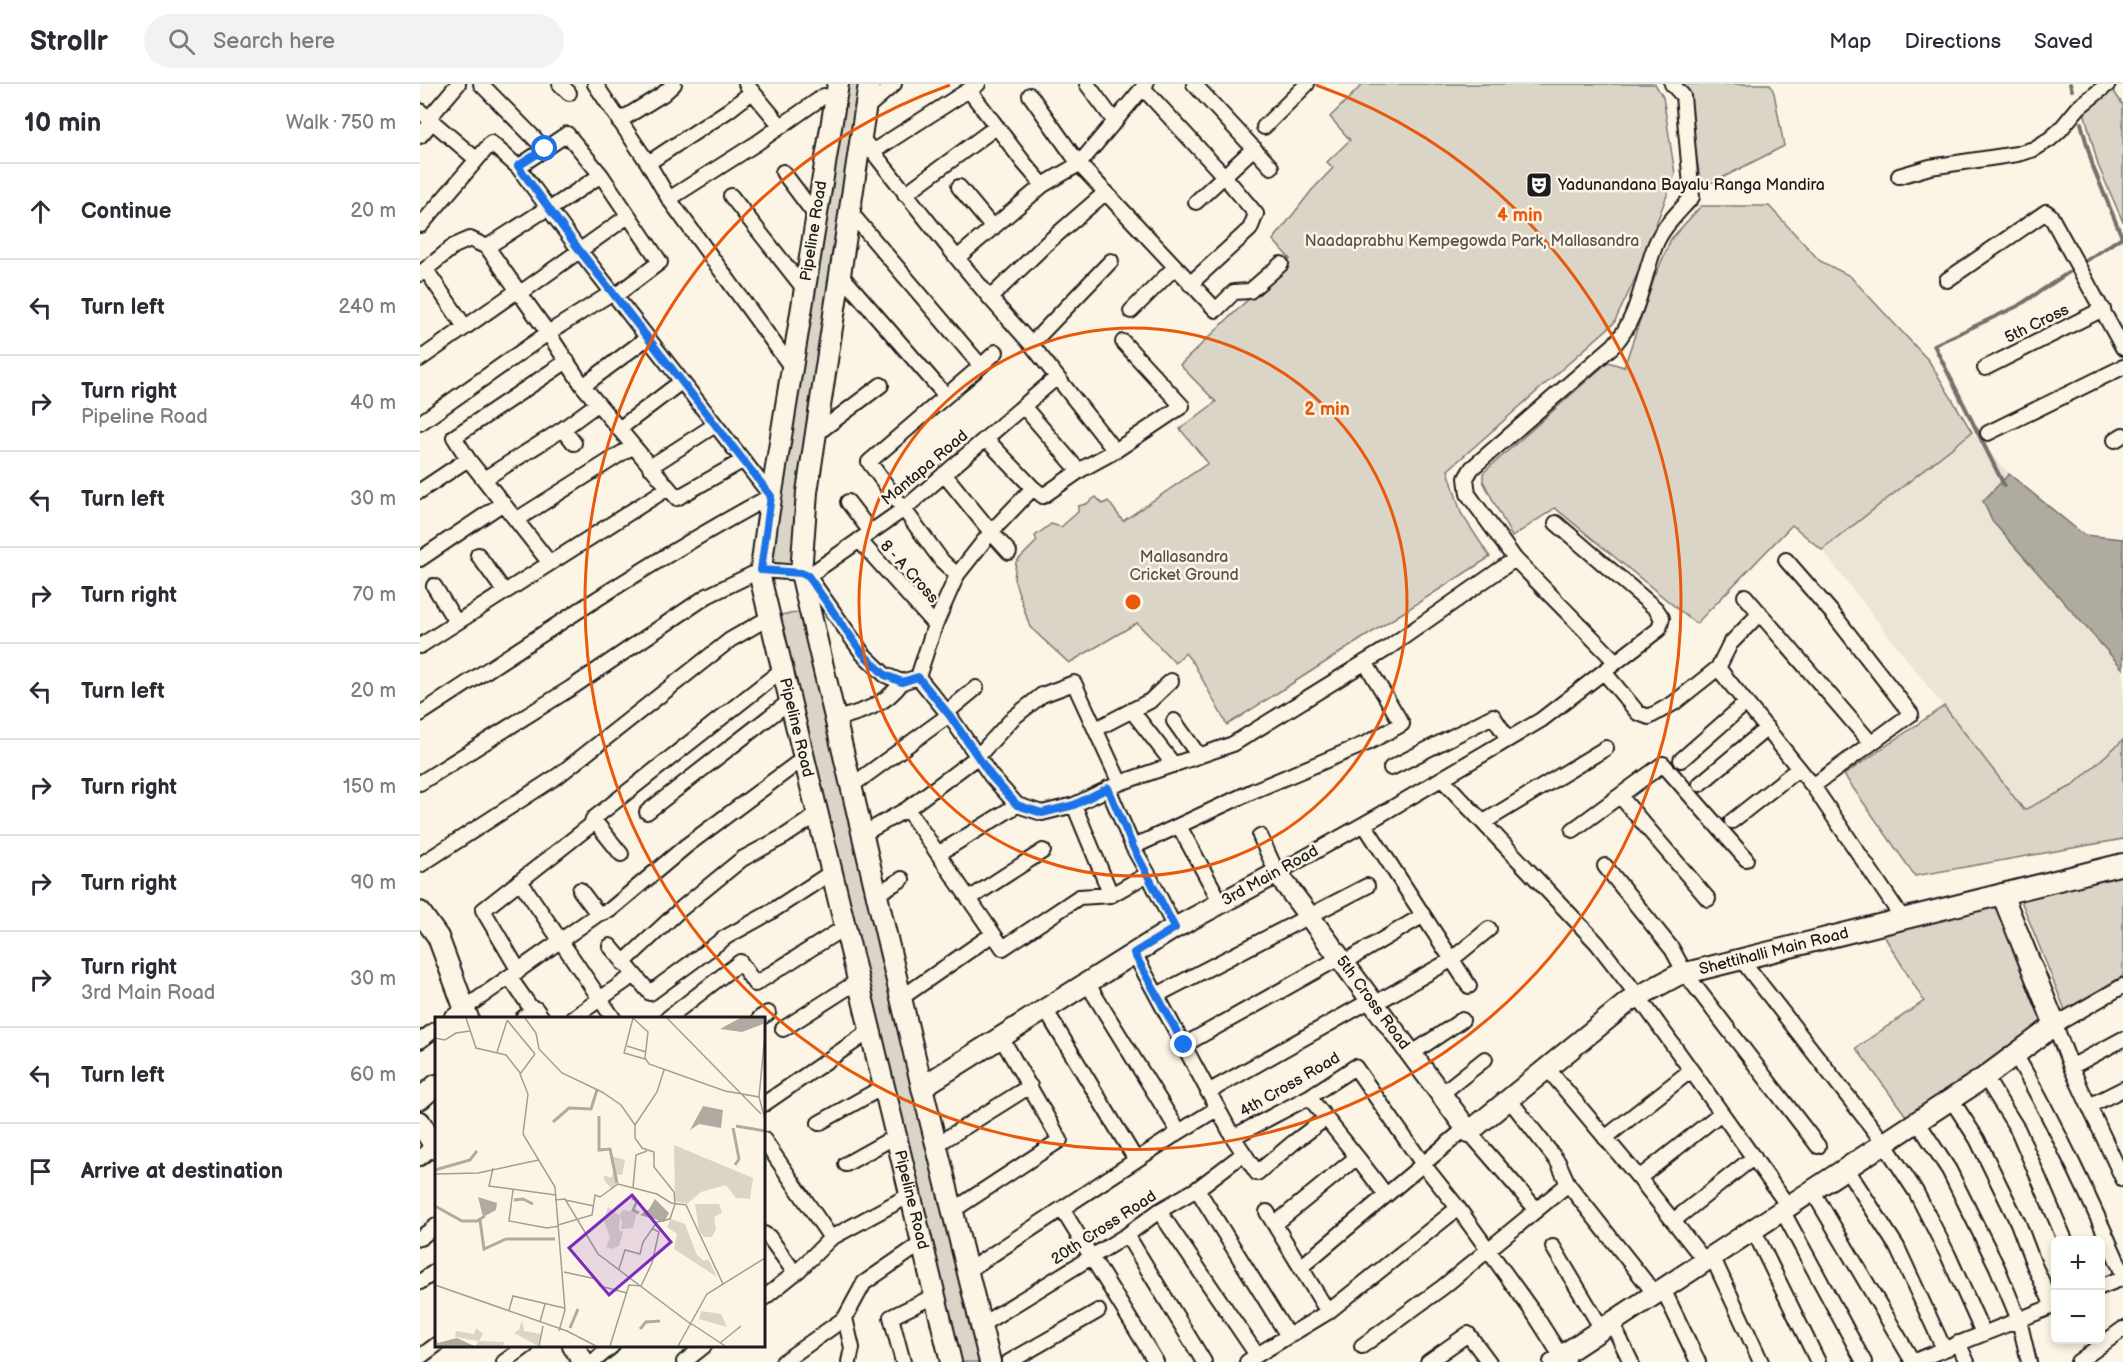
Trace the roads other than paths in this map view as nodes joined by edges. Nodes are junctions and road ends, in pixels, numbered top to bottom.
1 (458, 84) edge
2 (481, 84) edge
3 (595, 84) edge
4 (674, 84) edge
5 (815, 84) edge
6 (869, 84) edge
7 (894, 84) edge
8 (1087, 84) edge
9 (1194, 84) edge
10 (1307, 84) edge
11 (1672, 84) edge
12 (2108, 84) edge
13 (976, 86) edge
14 (1145, 86) edge
15 (749, 88) edge
16 (1030, 95) dead end
17 (832, 97) edge
18 (865, 109) junction
19 (427, 116) edge
20 (619, 121) junction
21 (1114, 122) junction
22 (781, 126) junction
23 (996, 127) junction
24 (1264, 128) dead end
25 (420, 136) edge
26 (866, 145) junction
27 (1254, 148) junction
28 (545, 149) junction
29 (476, 159) junction
30 (648, 163) junction
31 (1079, 164) junction
32 (518, 166) junction
33 (1271, 167) dead end
34 (783, 172) dead end
35 (601, 175) junction
36 (1224, 176) junction
37 (1899, 176) dead end
38 (1043, 185) junction
39 (959, 188) dead end
40 (1106, 192) junction
41 (905, 194) junction
42 (731, 196) dead end
43 (669, 199) junction
44 (1196, 202) dead end
45 (550, 208) junction
46 (850, 212) junction
47 (628, 216) junction
48 (816, 216) junction
49 (421, 225) edge
50 (993, 228) junction
51 (487, 247) junction
52 (580, 251) junction
53 (957, 258) junction
54 (1111, 261) dead end
55 (1281, 264) dead end
56 (1175, 267) junction
57 (423, 272) edge
58 (840, 274) junction
59 (1947, 280) dead end
60 (1190, 284) junction
61 (805, 290) junction
62 (518, 292) junction
63 (614, 294) junction
64 (990, 298) junction
65 (2103, 309) junction
66 (1131, 311) dead end
67 (465, 327) junction
68 (549, 333) junction
69 (647, 338) junction
70 (1123, 342) dead end
71 (1031, 344) junction
72 (2123, 348) edge
73 (422, 352) edge
74 (996, 352) dead end
75 (567, 361) junction
76 (981, 366) junction
77 (2123, 367) edge
78 (792, 368) junction
79 (1985, 368) dead end
80 (1057, 377) junction
81 (681, 382) junction
82 (881, 385) dead end
83 (583, 386) junction
84 (946, 396) junction
85 (597, 404) junction
86 (1023, 406) junction
87 (420, 423) edge
88 (715, 426) junction
89 (563, 429) junction
90 (619, 429) junction
91 (1988, 433) dead end
92 (816, 434) junction
93 (986, 439) junction
94 (574, 443) dead end
95 (633, 446) junction
96 (1115, 452) junction
97 (468, 459) junction
98 (742, 461) junction
99 (650, 467) junction
100 (1079, 471) junction
101 (945, 474) junction
102 (484, 479) junction
103 (668, 488) junction
104 (1033, 488) junction
105 (420, 491) edge
106 (771, 496) junction
107 (848, 502) dead end
108 (503, 503) junction
109 (904, 509) junction
110 (516, 520) junction
111 (1556, 523) dead end
112 (991, 532) junction
113 (865, 536) junction
114 (1009, 552) dead end
115 (478, 555) dead end
116 (420, 559) edge
117 (1515, 559) junction
118 (1786, 560) dead end
119 (549, 562) junction
120 (761, 570) junction
121 (804, 574) junction
122 (957, 575) junction
123 (434, 586) dead end
124 (504, 591) junction
125 (1745, 596) dead end
126 (1760, 613) junction
127 (770, 617) junction
128 (456, 622) junction
129 (934, 625) junction
130 (420, 628) edge
131 (424, 643) edge
132 (1365, 662) junction
133 (1616, 662) junction
134 (1718, 668) junction
135 (783, 669) junction
136 (1604, 672) junction
137 (918, 677) junction
138 (1171, 681) dead end
139 (902, 682) junction
140 (976, 688) dead end
141 (790, 701) junction
142 (1746, 703) junction
143 (1132, 711) junction
144 (420, 714) edge
145 (948, 714) junction
146 (836, 719) junction
147 (1174, 721) dead end
148 (1096, 729) junction
149 (1767, 729) junction
150 (1508, 740) junction
151 (1871, 742) junction
152 (1606, 748) dead end
153 (1199, 756) junction
154 (977, 757) junction
155 (804, 758) junction
156 (1681, 760) dead end
157 (1174, 765) junction
158 (1391, 768) dead end
159 (1798, 769) junction
160 (1442, 779) junction
161 (420, 783) edge
162 (1700, 784) dead end
163 (1114, 785) junction
164 (852, 786) junction
165 (1813, 786) junction
166 (1620, 796) junction
167 (1017, 805) junction
168 (1074, 805) junction
169 (907, 809) junction
170 (646, 812) dead end
171 (818, 814) junction
172 (593, 819) junction
173 (1732, 821) dead end
174 (1484, 822) junction
175 (1364, 824) junction
176 (1179, 826) junction
177 (1574, 830) dead end
178 (863, 834) junction
179 (1260, 836) dead end
180 (1133, 847) junction
181 (1043, 851) dead end
182 (621, 854) dead end
183 (938, 854) junction
184 (1746, 859) dead end
185 (2123, 864) edge
186 (420, 865) edge
187 (1605, 866) dead end
188 (832, 872) junction
189 (1277, 873) junction
190 (1148, 874) junction
191 (902, 879) dead end
192 (520, 881) junction
193 (1367, 886) dead end
194 (580, 890) dead end
195 (877, 894) junction
196 (2002, 894) junction
197 (1110, 895) junction
198 (969, 899) junction
199 (1708, 899) dead end
200 (1221, 903) junction
201 (420, 912) edge
202 (598, 915) junction
203 (1422, 916) junction
204 (1309, 917) junction
205 (1903, 919) junction
206 (845, 927) junction
207 (1175, 928) junction
208 (1489, 929) dead end
209 (993, 934) junction
210 (561, 942) junction
211 (610, 946) dead end
212 (1134, 953) junction
213 (1741, 959) junction
214 (1341, 960) junction
215 (1451, 960) junction
216 (623, 963) junction
217 (1685, 973) junction
218 (514, 974) junction
219 (634, 975) junction
220 (858, 981) junction
221 (1087, 983) junction
222 (1469, 986) dead end
223 (2123, 986) edge
224 (1157, 994) junction
225 (1638, 996) junction
226 (901, 998) junction
227 (599, 999) junction
228 (1372, 1002) junction
229 (1045, 1009) junction
230 (461, 1016) edge
231 (533, 1016) edge
232 (574, 1017) edge
233 (612, 1017) edge
234 (669, 1017) edge
235 (1462, 1020) dead end
236 (2055, 1025) junction
237 (783, 1029) dead end
238 (435, 1030) edge
239 (870, 1031) junction
240 (1001, 1037) junction
241 (2123, 1039) edge
242 (420, 1041) edge
243 (1184, 1045) junction
244 (1411, 1053) junction
245 (2015, 1054) junction
246 (1485, 1059) dead end
247 (2071, 1067) junction
248 (1547, 1068) junction
249 (1690, 1071) junction
250 (1985, 1077) junction
251 (435, 1086) edge
252 (1030, 1086) junction
253 (884, 1087) junction
254 (922, 1087) junction
255 (2123, 1089) edge
256 (1208, 1092) junction
257 (1441, 1094) junction
258 (1309, 1096) junction
259 (420, 1099) edge
260 (765, 1099) edge
261 (1509, 1099) junction
262 (1951, 1099) junction
263 (2089, 1106) junction
264 (1218, 1108) junction
265 (1721, 1113) junction
266 (1326, 1118) junction
267 (1917, 1121) junction
268 (420, 1122) edge
269 (819, 1123) dead end
270 (1468, 1130) junction
271 (1179, 1132) junction
272 (896, 1136) junction
273 (1233, 1137) junction
274 (1605, 1138) junction
275 (765, 1141) edge
276 (1884, 1143) junction
277 (936, 1145) junction
278 (1818, 1146) dead end
279 (430, 1151) edge
280 (1243, 1154) junction
281 (1754, 1157) junction
282 (1357, 1158) junction
283 (1136, 1160) junction
284 (846, 1164) dead end
285 (1423, 1164) junction
286 (1846, 1168) junction
287 (1639, 1178) junction
288 (2123, 1179) edge
289 (1568, 1184) junction
290 (1197, 1189) junction
291 (1812, 1190) junction
292 (910, 1195) junction
293 (1386, 1195) junction
294 (1458, 1208) junction
295 (1785, 1208) junction
296 (1062, 1209) junction
297 (1536, 1209) junction
298 (952, 1211) junction
299 (1160, 1211) junction
300 (1267, 1212) dead end
301 (1673, 1221) junction
302 (1275, 1224) junction
303 (435, 1227) edge
304 (1753, 1229) junction
305 (765, 1235) edge
306 (1127, 1235) junction
307 (2063, 1236) edge
308 (420, 1238) edge
309 (831, 1238) junction
310 (922, 1244) junction
311 (1553, 1247) dead end
312 (1489, 1251) junction
313 (1092, 1257) junction
314 (1708, 1259) junction
315 (1302, 1266) junction
316 (967, 1271) junction
317 (435, 1272) edge
318 (795, 1273) junction
319 (2123, 1276) edge
320 (420, 1282) edge
321 (2105, 1285) edge
322 (1659, 1291) junction
323 (934, 1296) junction
324 (765, 1297) edge
325 (2051, 1299) edge
326 (2051, 1306) edge
327 (1098, 1311) dead end
328 (1328, 1312) junction
329 (845, 1317) junction
330 (2019, 1320) junction
331 (981, 1325) junction
332 (1607, 1326) junction
333 (2123, 1329) edge
334 (1983, 1333) junction
335 (1288, 1335) junction
336 (1959, 1343) junction
337 (435, 1346) edge
338 (1362, 1346) dead end
339 (525, 1347) edge
340 (574, 1347) edge
341 (611, 1347) edge
342 (703, 1347) edge
343 (1944, 1349) junction
344 (420, 1357) edge
345 (1252, 1359) edge
346 (1559, 1360) edge
347 (504, 1362) edge
348 (585, 1362) edge
349 (593, 1362) edge
350 (684, 1362) edge
351 (783, 1362) edge
352 (849, 1362) edge
353 (903, 1362) edge
354 (951, 1362) edge
355 (990, 1362) edge
356 (1009, 1362) edge
357 (1156, 1362) edge
358 (1204, 1362) edge
359 (1428, 1362) edge
360 (1489, 1362) edge
361 (1631, 1362) edge
362 (1698, 1362) edge
363 (1761, 1362) edge
364 (1818, 1362) edge
365 (1863, 1362) edge
366 (1912, 1362) edge
367 (1967, 1362) edge
368 (2029, 1362) edge
369 (2078, 1362) edge

1 - 19 street
2 - 28 street
3 - 20 street
4 - 20 street
5 - 17 street
6 - 18 main road, Pipeline Road
7 - 18 street
8 - 21 street
9 - 27 street
10 - 24 street
11 - 117 street
12 - 37 street
13 - 23 street
13 - 26 street
14 - 21 street
14 - 36 street
15 - 22 street
15 - 30 street
16 - 31 street
17 - 22 street
17 - 48 main road, Pipeline Road
18 - 26 main road, Pipeline Road
19 - 25 street
19 - 29 street
20 - 30 street
21 - 31 street
22 - 43 street
23 - 38 street
23 - 41 street
26 - 41 street
26 - 46 main road, Pipeline Road
27 - 33 street
27 - 36 street
28 - 32 street
28 - 35 street
29 - 32 street
29 - 49 street
30 - 43 street
31 - 38 street
31 - 40 street
32 - 45 street
34 - 48 street
35 - 45 street
35 - 47 street
36 - 44 street
36 - 60 street
38 - 50 street
39 - 50 street
40 - 56 street
40 - 64 street
41 - 53 street
42 - 61 street
43 - 78 street
45 - 51 street
45 - 52 street
46 - 58 main road, Pipeline Road
46 - 76 street
47 - 52 street
47 - 63 street
48 - 61 main road, Pipeline Road
50 - 53 street
51 - 57 street
51 - 62 street
52 - 62 street
52 - 63 street
53 - 64 street
54 - 71 street
55 - 60 street
56 - 60 street
56 - 66 street
57 - 67 street
58 - 84 street
58 - 92 main road, Pipeline Road
59 - 65 street
61 - 78 main road, Pipeline Road
62 - 67 street
62 - 68 street
63 - 68 street
63 - 69 street
64 - 71 street
65 - 72 street
65 - 79 street, 5th Cross
67 - 73 street
68 - 75 street
68 - 87 street
69 - 81 street
69 - 83 street
70 - 96 street
71 - 80 street
74 - 76 street
75 - 83 street
75 - 97 street
76 - 84 street
77 - 91 street
78 - 106 main road, Pipeline Road
80 - 86 street, Mantapa Road
80 - 96 street
81 - 88 street
81 - 90 street
82 - 92 street
83 - 85 street
84 - 109 street
85 - 89 street
85 - 90 street
86 - 93 street, Mantapa Road
86 - 100 street
88 - 98 street
88 - 99 street
89 - 94 street
89 - 102 street
90 - 95 street
92 - 121 main road, Pipeline Road
93 - 101 street, Mantapa Road
93 - 104 street
95 - 99 street
95 - 110 street
96 - 100 street
97 - 102 street
97 - 105 street
98 - 103 street
98 - 106 street
99 - 103 street
100 - 104 street
101 - 109 street, Mantapa Road
101 - 112 street
102 - 108 street
103 - 119 street
104 - 112 street
106 - 120 main road, Pipeline Road
106 - 144 street
107 - 113 street, 8 - A Cross
108 - 110 street
108 - 116 street
109 - 113 street, Mantapa Road
109 - 122 street
110 - 119 street
111 - 133 street, 3rd Main Road
112 - 114 street
112 - 122 street
113 - 121 street, Mantapa Road
113 - 129 street, 8 - A Cross
115 - 124 street
117 - 132 street
117 - 133 street
118 - 151 street
119 - 124 street
120 - 121 street
120 - 127 main road, Pipeline Road
120 - 161 street
121 - 139 street
121 - 146 main road, Pipeline Road
122 - 129 street
123 - 128 street
124 - 128 street
125 - 126 street
126 - 134 street
126 - 151 street
127 - 135 main road, Pipeline Road
127 - 186 street
128 - 131 street
129 - 137 street
130 - 131 street
132 - 153 street
132 - 176 street
133 - 136 street, 3rd Main Road
134 - 136 street
134 - 142 street
135 - 141 main road, Pipeline Road
135 - 172 street
136 - 150 street, 3rd Main Road
137 - 139 street
137 - 145 street
138 - 143 street
139 - 146 street
140 - 145 street
141 - 155 main road, Pipeline Road
141 - 170 street
142 - 149 street
142 - 156 street
143 - 148 street
143 - 157 street
145 - 154 street
145 - 164 street
146 - 164 main road, Pipeline Road
147 - 153 street
148 - 154 street
148 - 163 street
149 - 159 street
149 - 162 street
150 - 158 street
150 - 160 street, 3rd Main Road
151 - 165 street
152 - 174 street
153 - 157 street
154 - 167 street
154 - 169 street
155 - 171 main road, Pipeline Road
155 - 202 street
157 - 163 street
159 - 165 street
159 - 173 street
160 - 174 street
160 - 175 street, 3rd Main Road
163 - 168 street
163 - 180 street
164 - 178 main road, Pipeline Road
165 - 205 street
166 - 177 street
166 - 184 street
166 - 199 street
167 - 168 street
167 - 183 street
168 - 197 street
169 - 178 street
169 - 183 street
171 - 188 main road, Pipeline Road
171 - 216 street
172 - 182 street
172 - 192 street
174 - 225 street
175 - 189 street, 3rd Main Road
175 - 203 street
176 - 180 street
176 - 200 street
178 - 195 main road, Pipeline Road
179 - 189 street
180 - 190 street
181 - 198 street
183 - 198 street
185 - 196 main road, Shettihalli Main Road
187 - 217 street
188 - 206 main road, Pipeline Road
188 - 219 street
189 - 200 main road, 3rd Main Road
189 - 204 main road, 5th Cross Road
190 - 197 street
190 - 207 street
191 - 195 street
192 - 210 street
192 - 218 street
193 - 204 street
194 - 202 street
195 - 226 main road, Pipeline Road
196 - 205 main road, Shettihalli Main Road
196 - 236 main road
197 - 209 street
198 - 209 street
200 - 207 main road, 3rd Main Road
201 - 230 main road
202 - 210 street
203 - 214 street
203 - 215 street
204 - 214 main road, 5th Cross Road
204 - 224 street
205 - 213 main road, Shettihalli Main Road
206 - 220 main road, Pipeline Road
206 - 234 street
207 - 212 main road, 3rd Main Road
208 - 215 street
209 - 226 street
210 - 218 street
210 - 227 street
211 - 216 street
212 - 221 main road, 3rd Main Road
212 - 224 street
213 - 217 main road, Shettihalli Main Road
213 - 276 street
214 - 228 main road, 5th Cross Road
214 - 243 street
215 - 222 street
215 - 228 street
216 - 219 street
217 - 225 main road, Shettihalli Main Road
217 - 278 street
218 - 230 street
218 - 231 street
219 - 227 street
220 - 237 street
220 - 239 main road, Pipeline Road
221 - 229 main road, 3rd Main Road
221 - 271 street
223 - 236 street
224 - 243 street
225 - 248 main road, Shettihalli Main Road
225 - 249 street
226 - 254 main road, Pipeline Road
227 - 232 street
227 - 233 street
228 - 244 main road, 5th Cross Road
228 - 256 street
229 - 240 main road, 3rd Main Road
229 - 283 street
235 - 244 street
236 - 245 main road
236 - 247 street
238 - 242 street
239 - 253 main road, Pipeline Road
239 - 260 street
240 - 252 street
240 - 254 main road, 3rd Main Road
241 - 247 street
243 - 256 street
244 - 257 main road, 5th Cross Road
245 - 250 main road
245 - 319 street
246 - 257 street
247 - 263 street
248 - 261 main road, Shettihalli Main Road
248 - 274 street
249 - 265 street
249 - 274 street
250 - 262 main road
250 - 307 street
251 - 259 main road
252 - 277 street
252 - 298 street
253 - 269 street
253 - 272 main road, Pipeline Road
254 - 277 main road, Pipeline Road
255 - 263 street
256 - 264 street
257 - 270 main road, 5th Cross Road
258 - 266 street
258 - 273 street, 4th Cross Road
258 - 285 street, 4th Cross Road
261 - 270 main road, Shettihalli Main Road
261 - 289 street
262 - 267 main road
262 - 325 street
263 - 288 street
264 - 271 street
264 - 273 street
265 - 281 street
265 - 287 street
266 - 280 street
266 - 282 street
267 - 276 main road
267 - 330 street
268 - 279 main road
270 - 285 street
270 - 297 street
271 - 283 street
272 - 284 street
272 - 292 main road, Pipeline Road
273 - 280 street
274 - 287 street
275 - 309 street
276 - 286 main road
276 - 334 street
277 - 298 main road, Pipeline Road
280 - 290 street, 20th Cross Road
281 - 295 street
281 - 301 street
282 - 293 street
282 - 302 street
283 - 296 street
285 - 293 street
285 - 294 street
286 - 291 main road
286 - 343 street
287 - 301 street
289 - 297 street
289 - 322 street
290 - 299 street, 20th Cross Road
290 - 335 street
291 - 295 main road
291 - 366 street
292 - 309 street
292 - 310 main road, Pipeline Road
293 - 315 street
294 - 312 street
294 - 328 street
295 - 304 main road
295 - 365 street
296 - 313 street
296 - 316 street
297 - 312 street
298 - 316 main road, Pipeline Road
299 - 306 street, 20th Cross Road
299 - 345 street
300 - 302 street
301 - 314 street
302 - 315 street
303 - 308 street
304 - 314 main road
304 - 364 street
305 - 318 street
306 - 313 street, 20th Cross Road
306 - 358 street
309 - 318 street
310 - 323 main road, Pipeline Road
310 - 329 street
311 - 332 street
312 - 338 street
312 - 346 street
313 - 331 street, 20th Cross Road
313 - 357 street
314 - 322 main road
314 - 363 street
315 - 328 street
316 - 331 main road, Pipeline Road
317 - 320 street
318 - 324 street
319 - 321 street
322 - 332 main road
322 - 362 street
323 - 353 street
323 - 354 main road, Pipeline Road
326 - 330 street
327 - 356 street
328 - 335 street
329 - 351 street
329 - 352 street
330 - 334 street
330 - 368 street
331 - 355 main road, Pipeline Road
332 - 346 main road
332 - 361 street
333 - 369 street
334 - 336 street
335 - 345 street
336 - 343 street
336 - 367 street
337 - 344 street
339 - 347 street
340 - 348 main road
341 - 349 street
342 - 350 street
343 - 366 street
359 - 360 street

